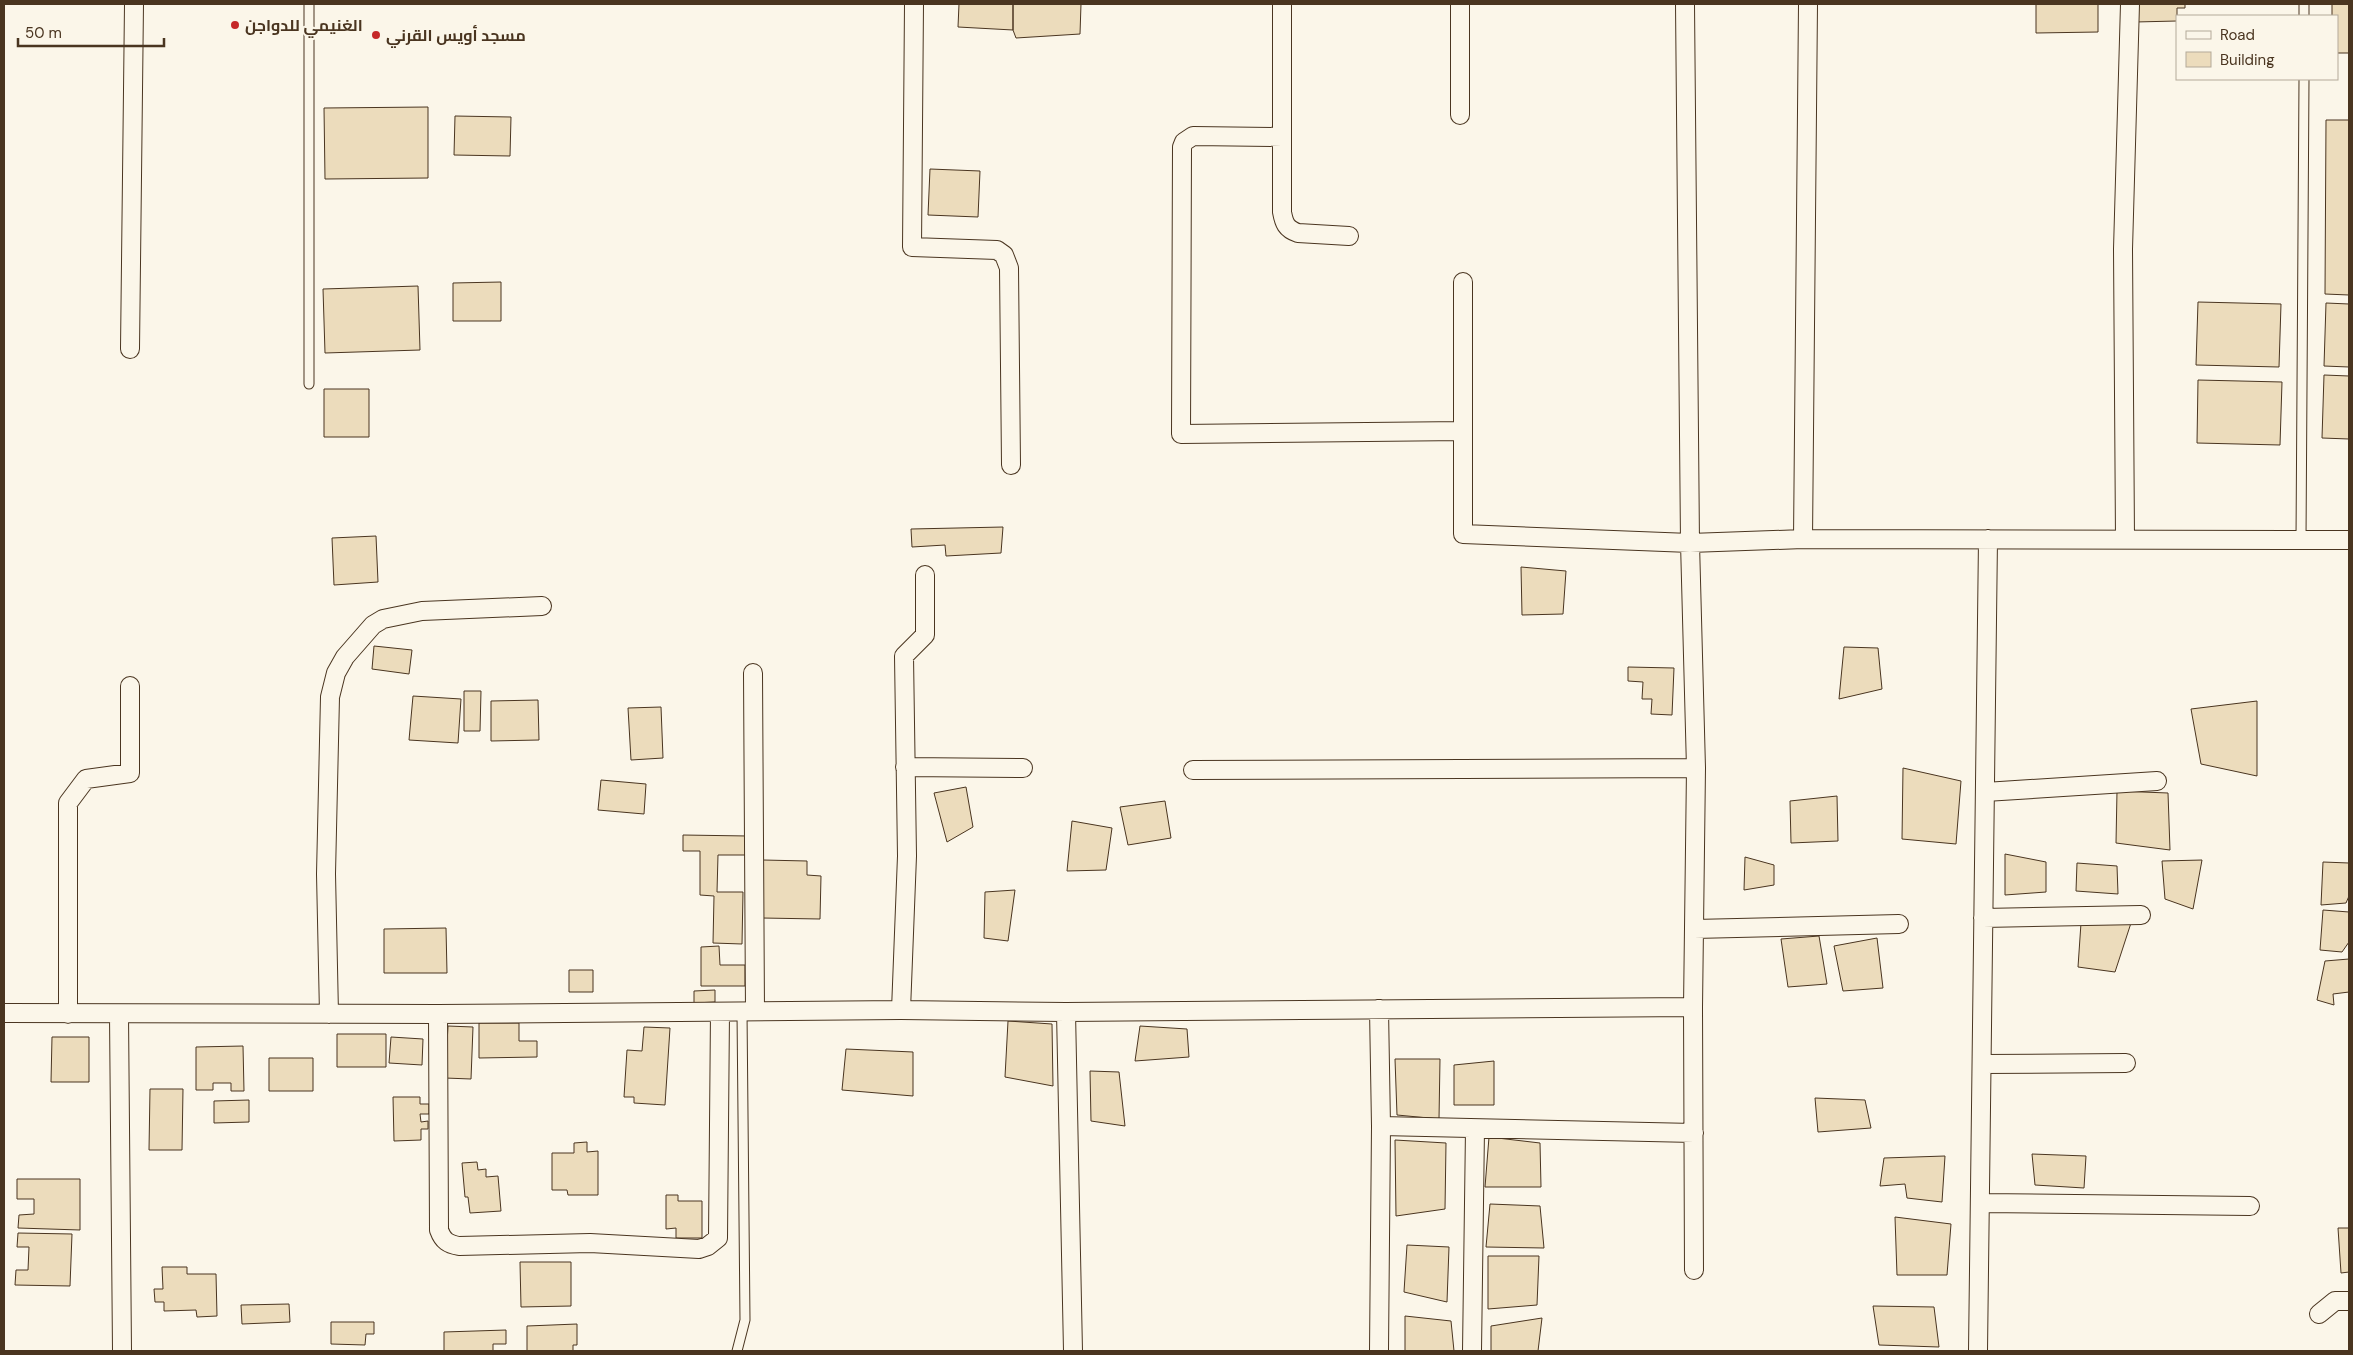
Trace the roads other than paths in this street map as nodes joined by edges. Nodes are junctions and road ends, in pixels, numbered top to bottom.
1 (134, 4) edge
2 (309, 4) edge
3 (914, 4) edge
4 (1282, 4) edge
5 (1460, 4) edge
6 (1686, 4) edge
7 (1808, 4) edge
8 (2130, 4) edge
9 (2304, 80) edge
10 (1460, 115) dead end
11 (1282, 137) junction
12 (1350, 236) dead end
13 (1463, 282) dead end
14 (130, 349) dead end
15 (309, 384) dead end
16 (1463, 431) junction
17 (1011, 465) dead end
18 (1802, 539) junction
19 (1988, 539) junction
20 (2125, 539) junction
21 (2301, 540) junction
22 (2349, 540) edge
23 (1690, 543) junction
24 (925, 575) dead end
25 (542, 606) dead end
26 (753, 674) dead end
27 (130, 686) dead end
28 (905, 767) junction
29 (1023, 768) dead end
30 (1696, 768) junction
31 (1193, 770) dead end
32 (2157, 781) dead end
33 (1984, 792) junction
34 (2141, 915) dead end
35 (1983, 918) junction
36 (1899, 924) dead end
37 (1694, 929) junction
38 (1693, 1007) junction
39 (1379, 1008) junction
40 (901, 1010) junction
41 (720, 1012) junction
42 (749, 1012) junction
43 (1066, 1012) junction
44 (4, 1013) edge
45 (68, 1014) junction
46 (329, 1014) junction
47 (438, 1014) junction
48 (119, 1015) junction
49 (2126, 1063) dead end
50 (1982, 1064) junction
51 (1381, 1126) junction
52 (1475, 1129) junction
53 (1694, 1133) junction
54 (1980, 1203) junction
55 (2250, 1206) dead end
56 (1694, 1270) dead end
57 (2349, 1301) edge
58 (2319, 1314) dead end
59 (122, 1351) edge
60 (737, 1351) edge
61 (1072, 1351) edge
62 (1379, 1351) edge
63 (1472, 1351) edge
64 (1978, 1351) edge

1 - 14 street
2 - 15 lane
3 - 17 street
4 - 11 street
5 - 10 street
6 - 23 street
7 - 18 street
8 - 20 street
9 - 21 lane
11 - 12 street
11 - 16 street
13 - 16 street
16 - 23 street
18 - 19 street
18 - 23 street
19 - 20 street
19 - 33 street
20 - 21 street
21 - 22 street
23 - 30 street
24 - 28 street
25 - 46 street
26 - 42 street
27 - 45 street
28 - 29 street
28 - 40 street
30 - 31 street
30 - 37 street
32 - 33 street
33 - 35 street
34 - 35 street
35 - 50 street
36 - 37 street
37 - 38 street
38 - 39 street
38 - 53 street
39 - 43 street
39 - 51 street
40 - 42 street
40 - 43 street
41 - 42 street
41 - 47 street
41 - 47 street
42 - 60 lane
43 - 61 street
44 - 45 street
45 - 48 street
46 - 47 street
46 - 48 street
48 - 59 street
49 - 50 street
50 - 54 street
51 - 52 street
51 - 62 street
52 - 53 street
52 - 63 street
53 - 56 street
54 - 55 street
54 - 64 street
57 - 58 street

